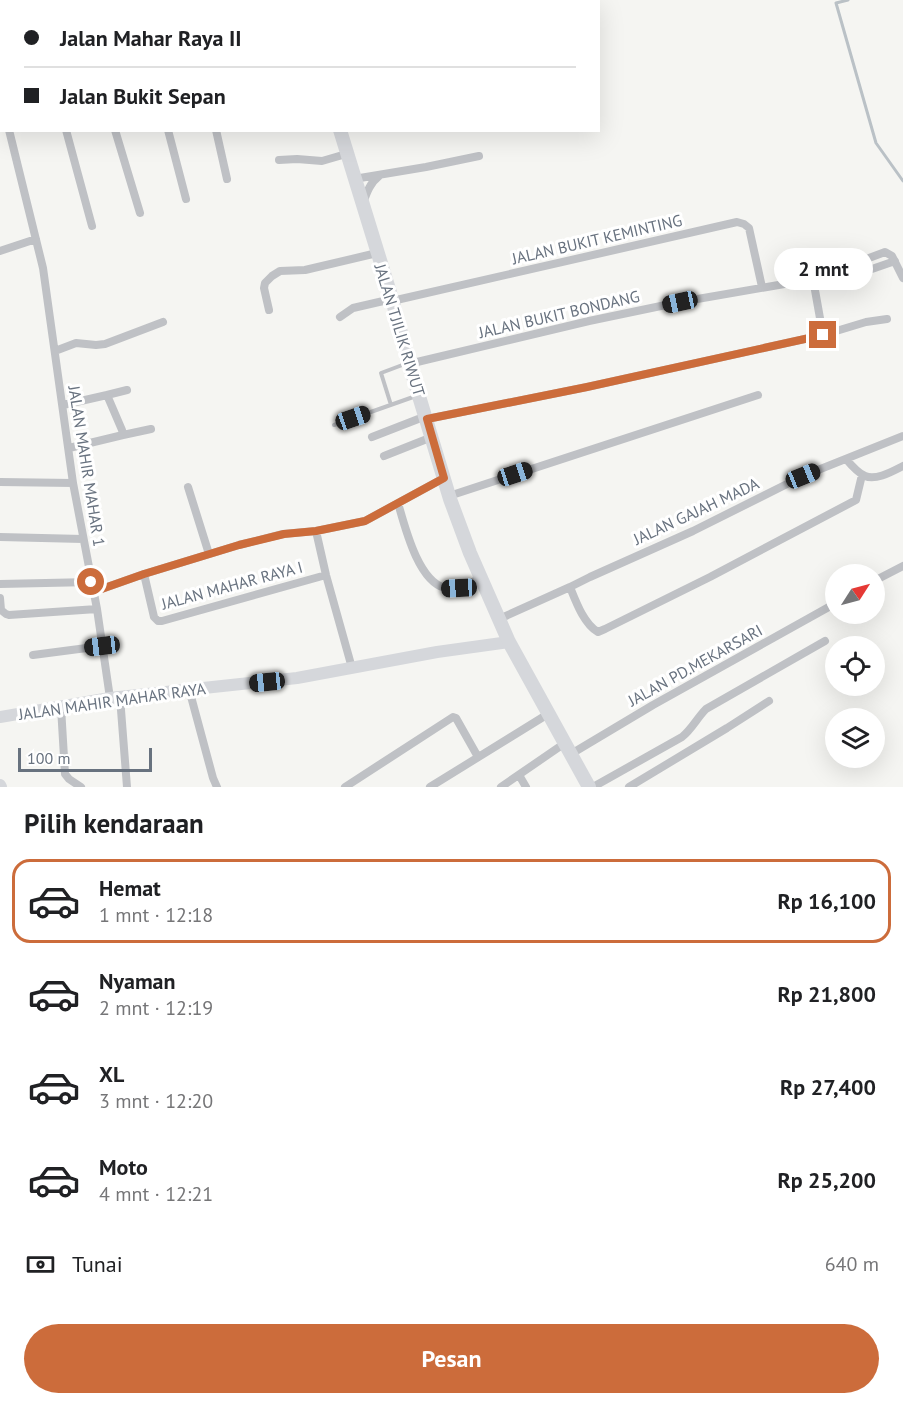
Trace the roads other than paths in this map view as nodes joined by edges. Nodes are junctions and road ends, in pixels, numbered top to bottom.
1 (9, 132) edge
2 (67, 132) edge
3 (116, 132) edge
4 (169, 132) edge
5 (216, 132) edge
6 (340, 132) edge
7 (346, 154) junction
8 (479, 156) dead end
9 (279, 160) dead end
10 (382, 174) junction
11 (227, 179) dead end
12 (354, 179) junction
13 (186, 199) dead end
14 (362, 205) junction
15 (140, 213) dead end
16 (92, 226) dead end
17 (36, 239) junction
18 (0, 251) edge
19 (377, 253) junction
20 (903, 278) edge
21 (813, 279) junction
22 (762, 287) junction
23 (392, 300) junction
24 (269, 310) dead end
25 (340, 317) dead end
26 (887, 319) dead end
27 (163, 322) dead end
28 (823, 335) junction
29 (55, 351) junction
30 (413, 362) junction
31 (127, 390) dead end
32 (107, 395) junction
33 (419, 395) junction
34 (758, 395) dead end
35 (63, 405) junction
36 (391, 405) junction
37 (427, 418) junction
38 (334, 425) dead end
39 (151, 429) dead end
40 (123, 435) junction
41 (903, 436) edge
42 (372, 437) dead end
43 (432, 437) junction
44 (69, 448) junction
45 (384, 456) dead end
46 (846, 459) junction
47 (903, 466) edge
48 (862, 475) junction
49 (444, 478) junction
50 (0, 482) edge
51 (73, 483) junction
52 (188, 487) dead end
53 (449, 496) junction
54 (398, 504) junction
55 (316, 531) junction
56 (0, 537) edge
57 (83, 539) junction
58 (209, 554) junction
59 (903, 566) edge
60 (144, 574) junction
61 (326, 575) junction
62 (885, 575) edge
63 (481, 578) junction
64 (91, 582) junction
65 (0, 584) edge
66 (570, 587) junction
67 (93, 592) junction
68 (0, 598) edge
69 (97, 609) junction
70 (825, 609) edge
71 (499, 619) junction
72 (825, 641) dead end
73 (509, 642) junction
74 (102, 646) junction
75 (33, 655) dead end
76 (352, 668) junction
77 (189, 689) junction
78 (115, 697) junction
79 (769, 701) dead end
80 (61, 707) junction
81 (548, 714) junction
82 (0, 717) edge
83 (568, 749) junction
84 (478, 757) junction
85 (519, 775) junction
86 (81, 787) edge
87 (127, 787) edge
88 (217, 787) edge
89 (345, 787) edge
90 (430, 787) edge
91 (501, 787) edge
92 (526, 787) edge
93 (589, 787) edge
94 (593, 787) edge
95 (629, 787) edge

1 - 17 street, JALAN MAHIR MAHAR 1
2 - 16 street
3 - 15 street
4 - 13 street
5 - 11 street
6 - 7 highway, JALAN TJILIK RIWUT
7 - 9 street
7 - 12 highway, JALAN TJILIK RIWUT
8 - 10 street
10 - 12 street
10 - 14 street
12 - 14 highway, JALAN TJILIK RIWUT
14 - 19 highway, JALAN TJILIK RIWUT
17 - 18 street
17 - 29 street, JALAN MAHIR MAHAR 1
19 - 23 highway, JALAN TJILIK RIWUT
19 - 24 street
20 - 21 street, JALAN BUKIT BONDANG
21 - 22 street, JALAN BUKIT BONDANG
21 - 28 street
22 - 23 street, JALAN BUKIT KEMINTING
22 - 30 street, JALAN BUKIT BONDANG
23 - 25 street
23 - 30 highway, JALAN TJILIK RIWUT
26 - 28 street
27 - 29 street
28 - 37 street
29 - 35 street, JALAN MAHIR MAHAR 1
30 - 33 highway, JALAN TJILIK RIWUT
30 - 36 lane
31 - 32 street
32 - 35 street
32 - 40 street
33 - 36 lane
33 - 37 highway, JALAN TJILIK RIWUT
34 - 53 street
35 - 44 street, JALAN MAHIR MAHAR 1
36 - 38 lane
37 - 42 street
37 - 43 highway, JALAN TJILIK RIWUT
39 - 40 street
40 - 44 street
41 - 46 street, JALAN GAJAH MADA
43 - 45 street
43 - 49 highway, JALAN TJILIK RIWUT
44 - 51 street, JALAN MAHIR MAHAR 1
46 - 48 street
46 - 66 street, JALAN GAJAH MADA
47 - 48 street
48 - 66 street
49 - 53 highway, JALAN TJILIK RIWUT
49 - 54 street
50 - 51 street
51 - 57 street, JALAN MAHIR MAHAR 1
52 - 58 street
53 - 63 highway, JALAN TJILIK RIWUT
54 - 55 street
54 - 63 street
55 - 58 street
55 - 61 street
56 - 57 street
57 - 64 street, JALAN MAHIR MAHAR 1
58 - 60 street
59 - 62 street
60 - 61 street, JALAN MAHAR RAYA I
60 - 67 street
61 - 76 street
63 - 71 highway, JALAN TJILIK RIWUT
64 - 65 street
64 - 67 street, JALAN MAHIR MAHAR 1
66 - 71 street, JALAN GAJAH MADA
67 - 69 street, JALAN MAHIR MAHAR 1
68 - 69 street
69 - 74 street, JALAN MAHIR MAHAR 1
70 - 83 street, JALAN PD.MEKARSARI
71 - 73 highway, JALAN TJILIK RIWUT
72 - 94 street
73 - 76 main road, JALAN MAHIR MAHAR RAYA
73 - 81 highway, JALAN TJILIK RIWUT
74 - 75 street
74 - 78 street, JALAN MAHIR MAHAR 1
76 - 77 main road, JALAN MAHIR MAHAR RAYA
77 - 78 main road, JALAN MAHIR MAHAR RAYA
77 - 88 street
78 - 80 main road, JALAN MAHIR MAHAR RAYA
78 - 87 street, JALAN MAHIR MAHAR 1
79 - 95 street
80 - 82 main road, JALAN MAHIR MAHAR RAYA
80 - 86 street
81 - 83 highway, JALAN TJILIK RIWUT
81 - 84 street
83 - 85 street, JALAN PD.MEKARSARI
83 - 93 highway, JALAN TJILIK RIWUT
84 - 89 street
84 - 90 street
85 - 91 street, JALAN PD.MEKARSARI
85 - 92 street

